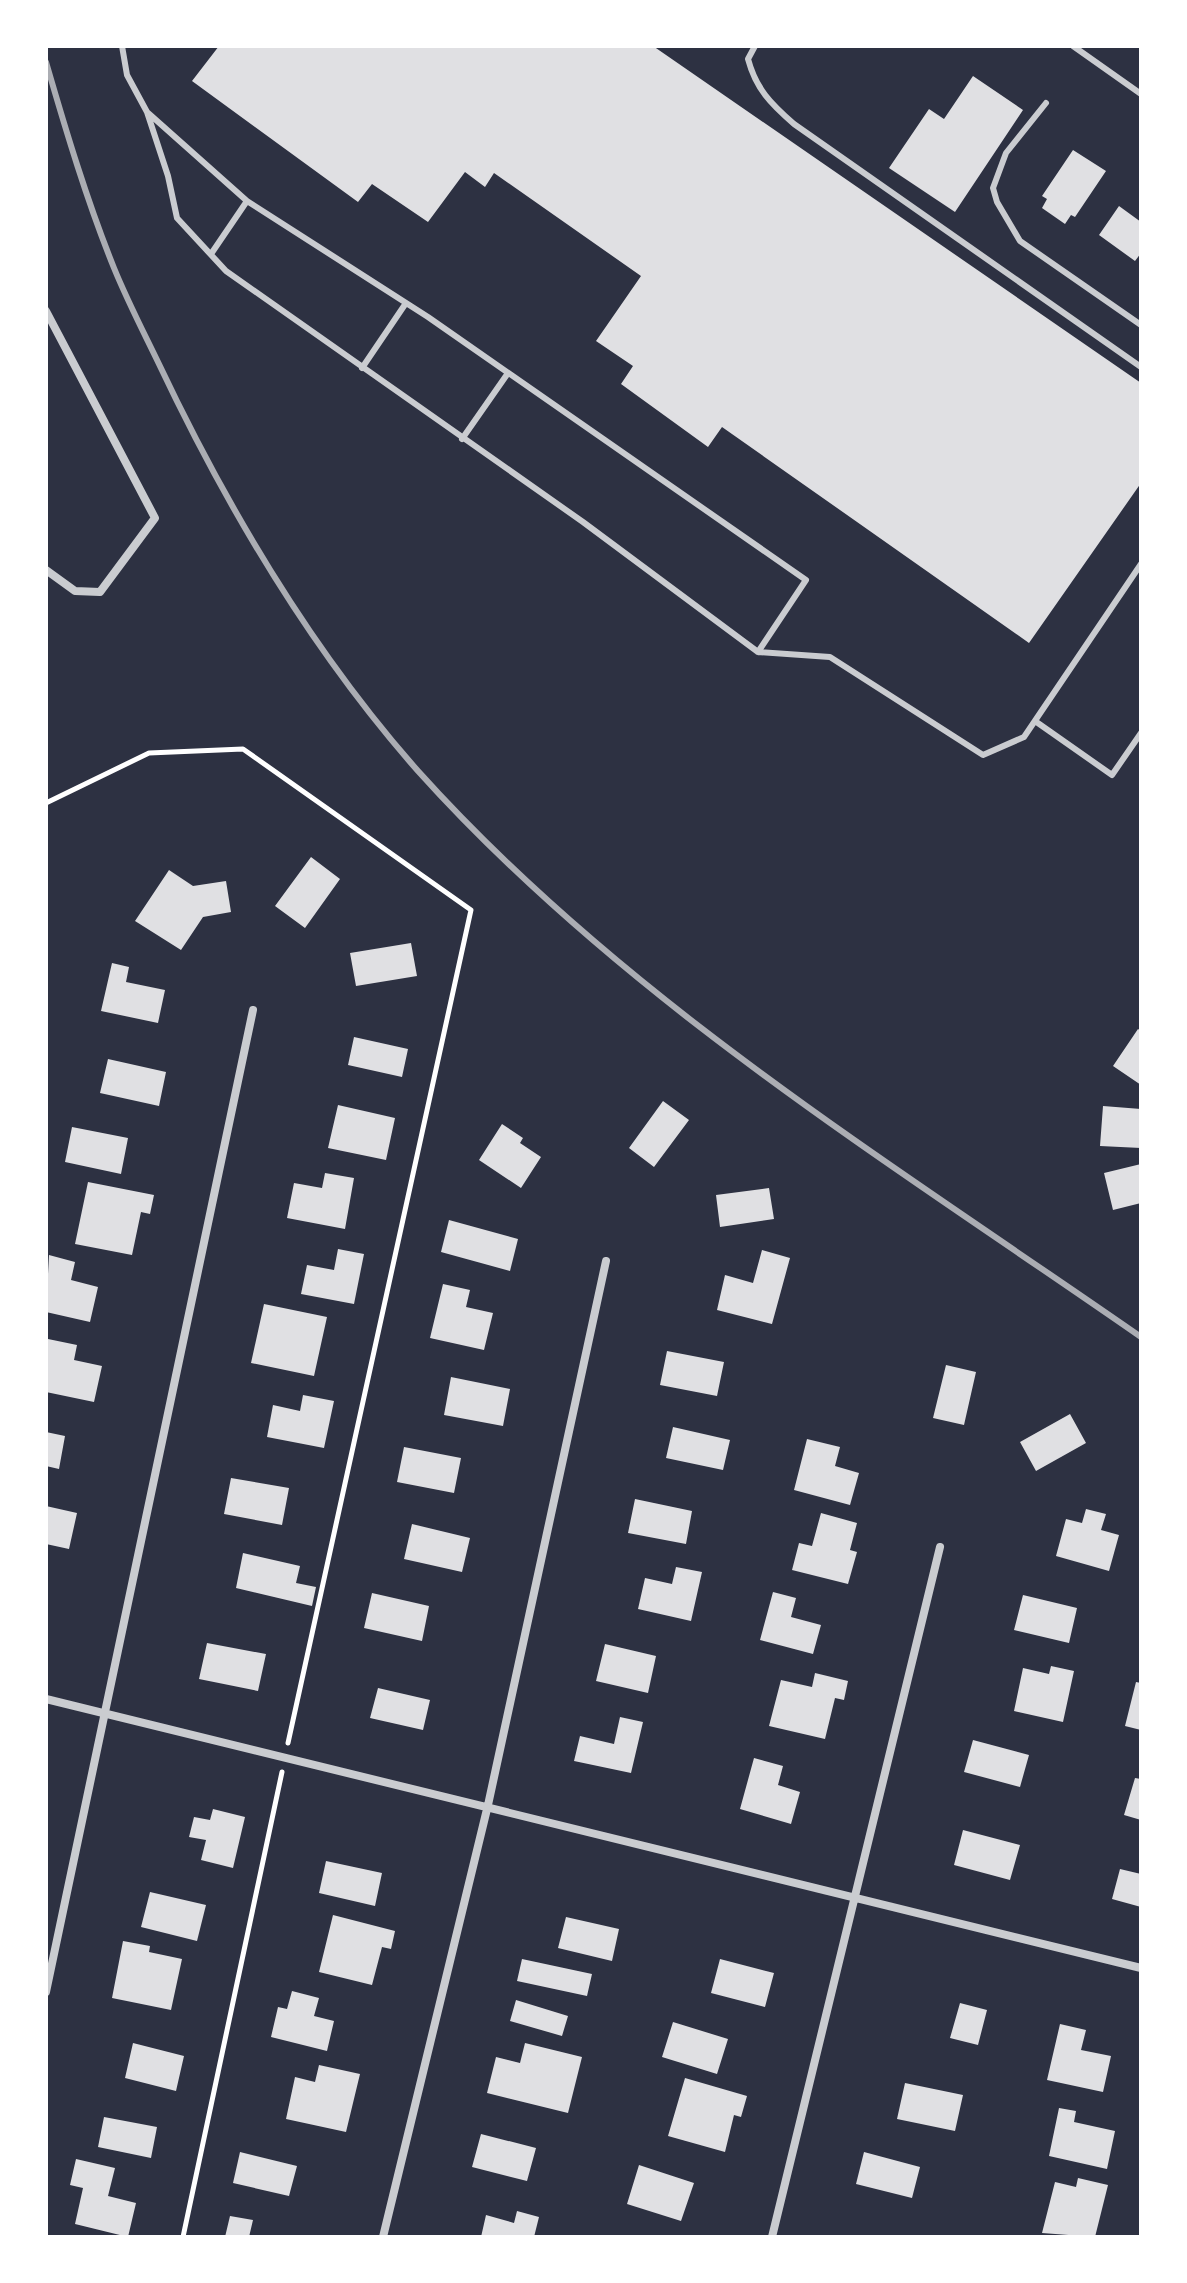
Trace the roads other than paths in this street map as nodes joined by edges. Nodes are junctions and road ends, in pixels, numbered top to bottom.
1 (122, 46) edge
2 (755, 46) edge
3 (1073, 46) edge
4 (1141, 94) edge
5 (1046, 103) dead end
6 (147, 112) junction
7 (247, 201) junction
8 (211, 254) junction
9 (406, 303) junction
10 (46, 311) edge
11 (1141, 325) edge
12 (1141, 367) edge
13 (362, 368) junction
14 (508, 373) junction
15 (462, 439) junction
16 (1141, 564) edge
17 (46, 570) edge
18 (758, 652) junction
19 (1035, 721) junction
20 (1141, 733) edge
21 (253, 1010) dead end
22 (606, 1261) dead end
23 (940, 1547) dead end
24 (46, 1699) edge
25 (105, 1714) junction
26 (488, 1805) junction
27 (854, 1894) junction
28 (1141, 1968) edge
29 (46, 1992) edge
30 (383, 2237) edge
31 (772, 2237) edge

1 - 6 lane
2 - 12 lane
3 - 4 lane
5 - 11 lane
6 - 7 lane
6 - 8 lane
7 - 8 lane
7 - 9 lane
8 - 13 lane
9 - 13 lane
9 - 14 lane
10 - 17 street
13 - 15 lane
14 - 15 lane
14 - 18 lane
15 - 18 lane
16 - 19 lane
18 - 19 lane
19 - 20 lane
21 - 25 street
22 - 26 street
23 - 27 street
24 - 25 street
25 - 26 street
25 - 29 street
26 - 27 street
26 - 30 street
27 - 28 street
27 - 31 street

